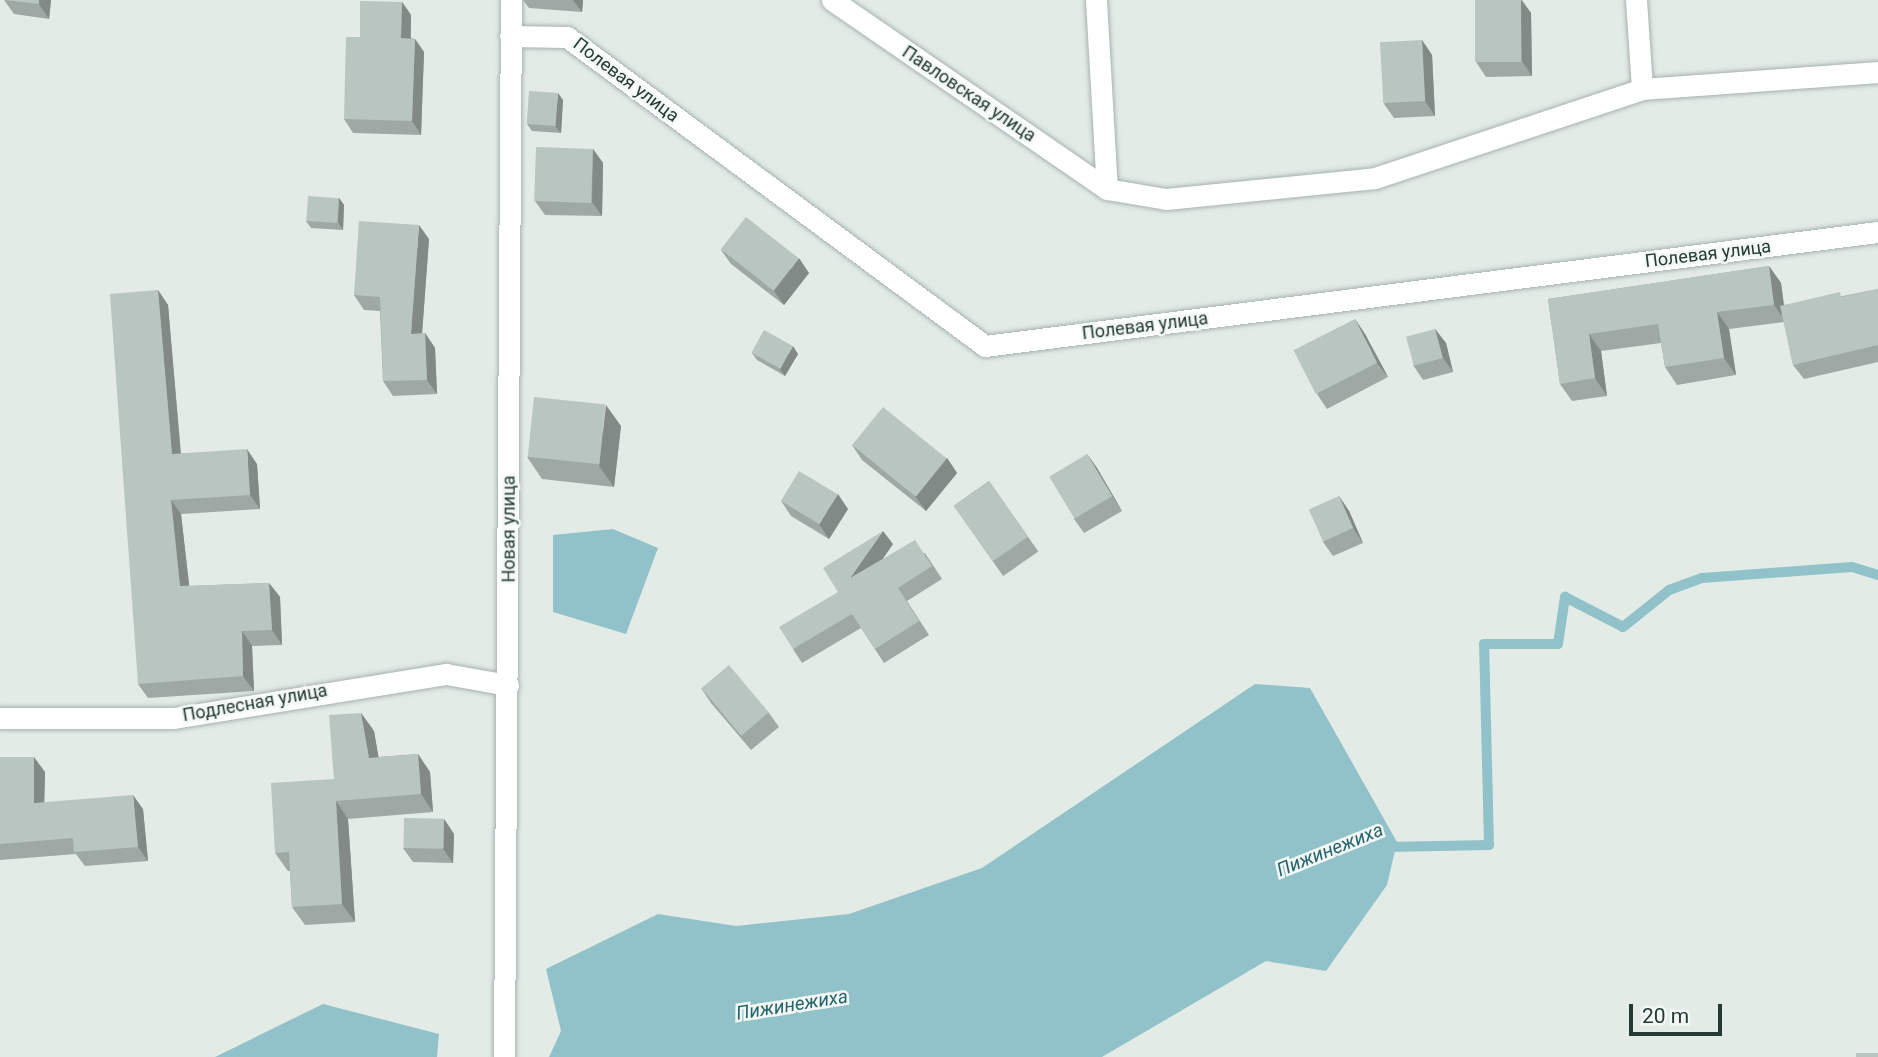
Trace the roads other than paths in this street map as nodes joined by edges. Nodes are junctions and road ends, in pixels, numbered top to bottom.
1 (511, 0) edge
2 (832, 0) edge
3 (1096, 0) edge
4 (1636, 0) edge
5 (510, 36) junction
6 (1878, 72) edge
7 (1642, 89) junction
8 (1107, 189) junction
9 (1878, 232) edge
10 (508, 685) junction
11 (0, 718) edge
12 (504, 1057) edge

1 - 5 street, Новая улица
2 - 8 street, Павловская улица
3 - 8 street
4 - 7 street
5 - 9 street, Полевая улица
5 - 10 street, Новая улица
6 - 7 street
7 - 8 street
10 - 11 street, Подлесная улица
10 - 12 street, Новая улица

